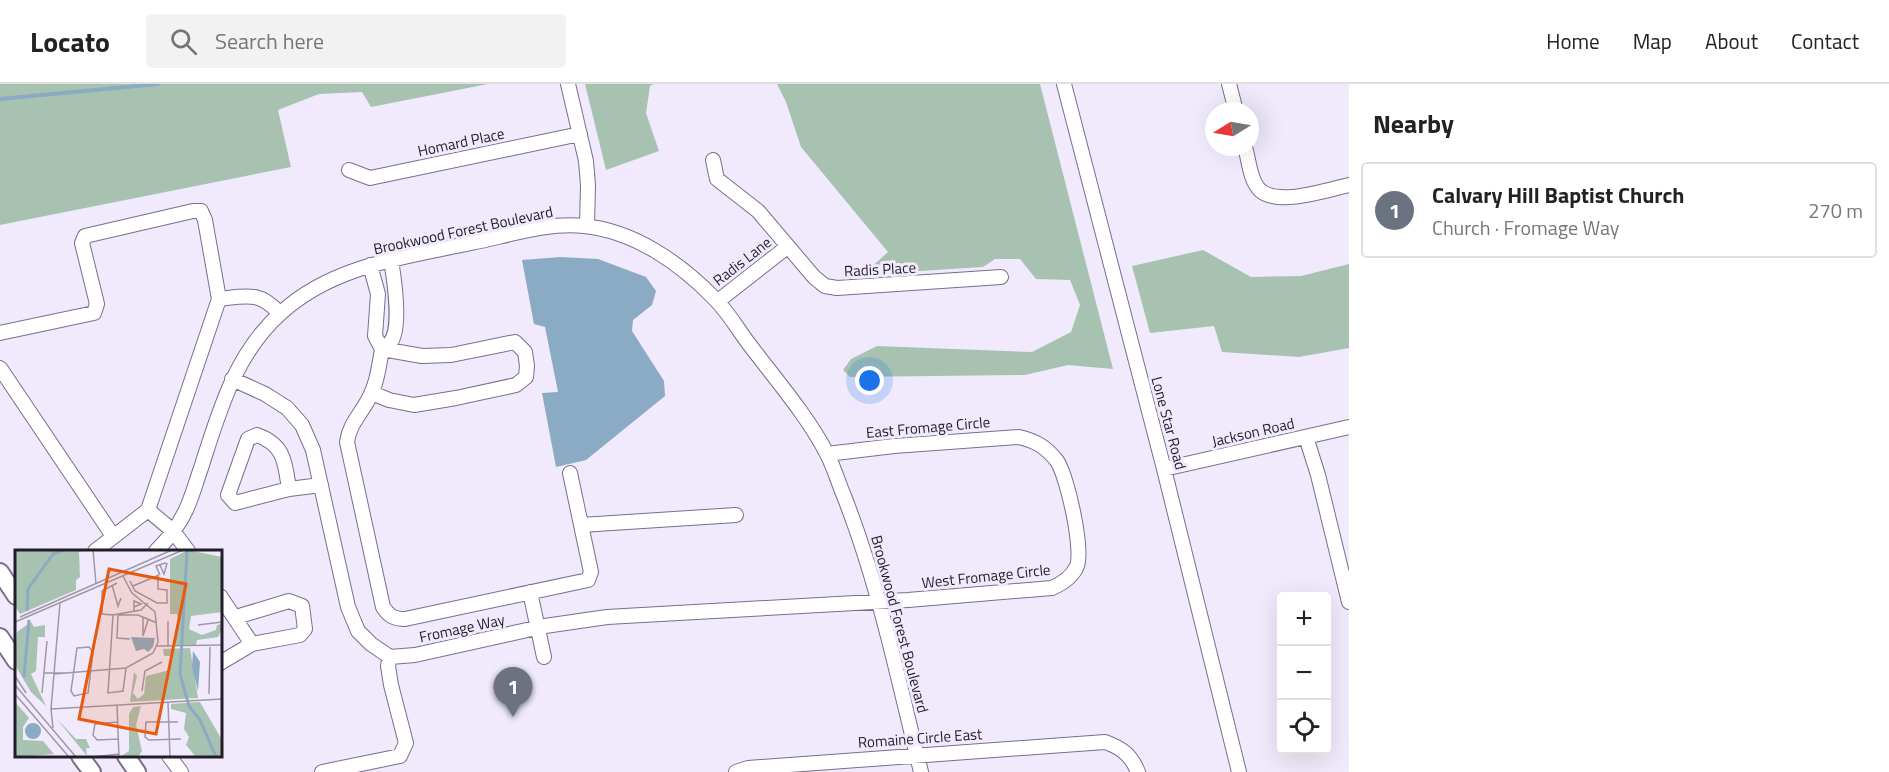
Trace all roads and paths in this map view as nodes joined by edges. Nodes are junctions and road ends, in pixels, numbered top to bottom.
1 (568, 84) edge
2 (1064, 84) edge
3 (1229, 84) edge
4 (1234, 102) edge
5 (580, 134) junction
6 (1247, 156) edge
7 (713, 160) dead end
8 (349, 170) dead end
9 (1349, 185) edge
10 (587, 226) junction
11 (787, 247) junction
12 (391, 260) junction
13 (370, 265) junction
14 (1001, 278) dead end
15 (219, 299) junction
16 (718, 302) junction
17 (377, 311) junction
18 (396, 312) junction
19 (279, 314) junction
20 (0, 333) edge
21 (382, 349) junction
22 (0, 368) edge
23 (232, 379) junction
24 (372, 393) junction
25 (1349, 427) edge
26 (1306, 437) junction
27 (827, 454) junction
28 (1164, 469) junction
29 (570, 473) dead end
30 (321, 484) junction
31 (289, 489) junction
32 (148, 510) junction
33 (735, 515) dead end
34 (581, 525) junction
35 (173, 531) junction
36 (113, 536) junction
37 (97, 550) edge
38 (158, 550) edge
39 (187, 550) edge
40 (0, 572) edge
41 (1061, 584) joint
42 (530, 592) junction
43 (15, 594) edge
44 (222, 599) edge
45 (879, 601) junction
46 (1349, 602) edge
47 (236, 617) junction
48 (539, 628) junction
49 (0, 637) edge
50 (252, 644) junction
51 (15, 657) edge
52 (390, 657) junction
53 (544, 657) dead end
54 (222, 662) edge
55 (917, 755) junction
56 (82, 757) edge
57 (127, 757) edge
58 (170, 757) edge
59 (92, 772) edge
60 (137, 772) edge
61 (181, 772) edge
62 (322, 772) edge
63 (737, 772) edge
64 (921, 772) edge
65 (1138, 772) edge
66 (1239, 772) edge

1 - 5 street
2 - 28 street, Lone Star Road
3 - 4 street
5 - 8 street, Homard Place
5 - 10 street
6 - 9 street
7 - 11 street, Radis Place
10 - 12 street, Brookwood Forest Boulevard
10 - 16 street, Brookwood Forest Boulevard
11 - 14 street, Radis Place
11 - 16 street, Radis Lane
12 - 13 street, Brookwood Forest Boulevard
12 - 18 street
13 - 17 street
13 - 19 street, Brookwood Forest Boulevard
15 - 19 street
15 - 20 street
15 - 32 street
16 - 27 street, Brookwood Forest Boulevard
17 - 18 street
17 - 21 street
18 - 21 street
19 - 23 street, Brookwood Forest Boulevard
21 - 24 street
21 - 24 street
22 - 36 street
23 - 30 street
23 - 35 street, Brookwood Forest Boulevard
24 - 42 street
25 - 26 street, Jackson Road
26 - 28 street, Jackson Road
26 - 46 street
27 - 41 street, East Fromage Circle
27 - 45 street, Brookwood Forest Boulevard
28 - 66 street, Lone Star Road
29 - 34 street
30 - 31 street
30 - 52 street
31 - 31 street
32 - 35 street
32 - 36 street
33 - 34 street
34 - 42 street
35 - 38 street, Brookwood Forest Boulevard
35 - 39 street
36 - 37 street
40 - 43 main road
41 - 45 street, West Fromage Circle
42 - 48 street
44 - 47 street
45 - 48 street, Fromage Way
45 - 55 street, Brookwood Forest Boulevard
47 - 50 street
47 - 50 street
48 - 52 street, Fromage Way
48 - 53 street
49 - 51 main road
50 - 54 street
52 - 62 street
55 - 63 street, Romaine Circle East
55 - 64 street, Brookwood Forest Boulevard
55 - 65 street, Romaine Circle East
56 - 59 main road
57 - 60 main road
58 - 61 street

